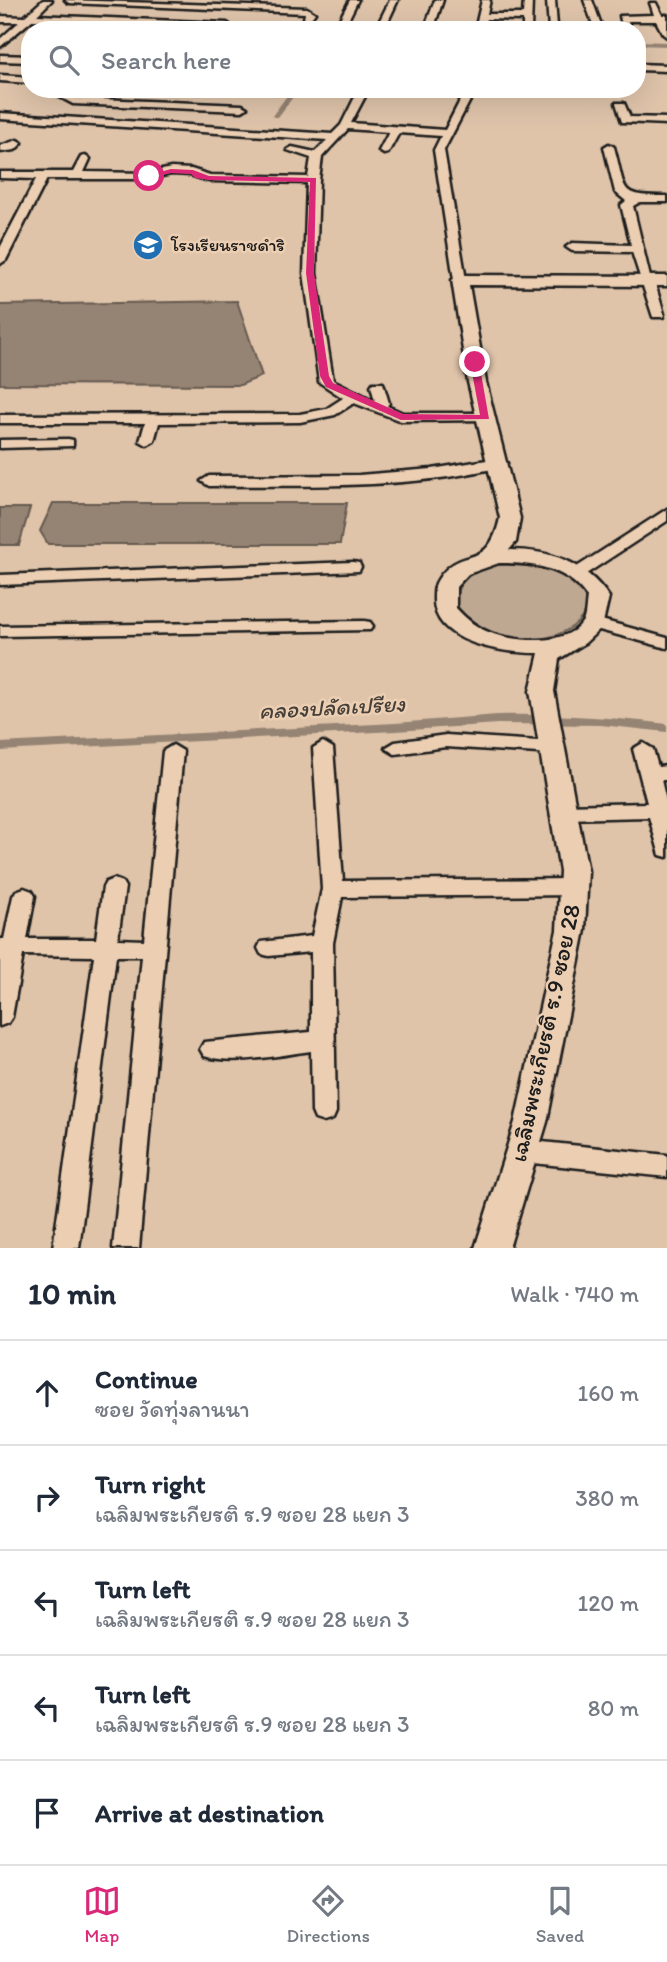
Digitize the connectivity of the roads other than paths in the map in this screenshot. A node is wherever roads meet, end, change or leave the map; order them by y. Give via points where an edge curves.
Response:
1 (48, 0) edge
2 (69, 0) edge
3 (354, 0) edge
4 (394, 0) edge
5 (439, 0) edge
6 (486, 0) edge
7 (528, 0) edge
8 (551, 0) edge
9 (588, 0) edge
10 (653, 5) dead end
11 (616, 7) dead end
12 (482, 16) junction
13 (527, 17) junction
14 (27, 18) junction
15 (623, 18) junction
16 (663, 18) edge
17 (0, 19) edge
18 (308, 19) dead end
19 (23, 21) edge
20 (102, 21) edge
21 (343, 21) edge
22 (384, 21) edge
23 (431, 21) edge
24 (481, 21) edge
25 (527, 21) edge
26 (552, 21) edge
27 (596, 21) edge
28 (624, 21) edge
29 (21, 22) edge
30 (4, 34) edge
31 (666, 40) edge
32 (0, 44) edge
33 (0, 58) edge
34 (21, 59) edge
35 (646, 68) edge
36 (667, 68) edge
37 (0, 78) edge
38 (21, 79) edge
39 (67, 98) edge
40 (360, 98) edge
41 (466, 98) edge
42 (620, 105) dead end
43 (206, 108) dead end
44 (0, 116) edge
45 (667, 121) edge
46 (345, 126) junction
47 (194, 128) junction
48 (396, 130) junction
49 (237, 131) junction
50 (448, 133) junction
51 (335, 137) junction
52 (17, 143) dead end
53 (609, 146) dead end
54 (0, 149) edge
55 (292, 150) dead end
56 (384, 151) dead end
57 (317, 156) junction
58 (85, 159) dead end
59 (3, 170) edge
60 (43, 175) junction
61 (78, 176) junction
62 (313, 180) junction
63 (667, 199) edge
64 (632, 200) junction
65 (5, 242) edge
66 (572, 247) dead end
67 (636, 249) junction
68 (0, 260) edge
69 (460, 279) junction
70 (646, 280) junction
71 (667, 281) edge
72 (658, 314) dead end
73 (377, 386) dead end
74 (353, 398) junction
75 (379, 408) junction
76 (485, 417) junction
77 (0, 419) edge
78 (153, 419) junction
79 (147, 441) dead end
80 (0, 443) edge
81 (68, 443) dead end
82 (499, 463) junction
83 (209, 481) dead end
84 (667, 514) edge
85 (510, 518) junction
86 (535, 558) junction
87 (488, 559) junction
88 (353, 567) dead end
89 (577, 572) junction
90 (0, 580) edge
91 (594, 623) junction
92 (365, 626) dead end
93 (0, 631) edge
94 (568, 640) junction
95 (667, 643) edge
96 (504, 645) junction
97 (542, 691) junction
98 (552, 742) junction
99 (323, 748) dead end
100 (395, 748) dead end
101 (643, 749) dead end
102 (173, 751) dead end
103 (658, 773) edge
104 (656, 806) junction
105 (564, 807) junction
106 (667, 850) edge
107 (114, 887) dead end
108 (574, 887) junction
109 (333, 889) junction
110 (24, 896) dead end
111 (322, 943) junction
112 (106, 946) junction
113 (7, 947) edge
114 (155, 948) junction
115 (269, 948) dead end
116 (0, 1017) edge
117 (323, 1040) junction
118 (212, 1049) dead end
119 (324, 1112) dead end
120 (523, 1151) junction
121 (667, 1166) edge
122 (66, 1248) edge
123 (126, 1248) edge
124 (492, 1248) edge

1 - 14 street
2 - 18 street via 303,11 311,13
3 - 21 street
4 - 22 street
5 - 23 street
6 - 12 street
7 - 13 street
8 - 26 street
9 - 27 street
10 - 16 street
11 - 15 street
12 - 13 street
12 - 24 street
13 - 25 street
14 - 17 street
14 - 19 street
14 - 20 street
15 - 16 street
15 - 28 street
16 - 31 street
29 - 30 street
30 - 32 street
33 - 34 street
35 - 36 street
37 - 38 street
39 - 49 street via 245,110
40 - 46 street
41 - 50 street
42 - 45 street via 626,120
43 - 47 street
44 - 47 street
46 - 48 street
46 - 51 street
47 - 49 street
48 - 50 street
48 - 56 street
49 - 51 street
50 - 69 street via 439,150 439,165
51 - 57 street
52 - 54 street
53 - 64 street via 621,192
55 - 57 street
57 - 62 street
58 - 61 street
59 - 60 street
60 - 61 street
60 - 65 street
61 - 62 street via 149,176 171,171 209,178
62 - 74 street via 310,273 324,376 329,385
63 - 64 street
64 - 67 street via 627,209
65 - 68 street
66 - 67 street
67 - 70 street
69 - 70 main road
69 - 76 main road
70 - 71 main road
70 - 72 street
73 - 75 street
74 - 75 street
74 - 78 street via 330,412 300,418
75 - 76 street via 409,418
76 - 82 main road
77 - 78 street
78 - 79 street
80 - 81 street
82 - 83 street via 359,480
82 - 85 main road
84 - 89 street
85 - 86 main road
85 - 87 main road via 505,542
86 - 87 main road, เฉลิมพระเกียรติ ร.9 ซอย 28
86 - 89 main road, เฉลิมพระเกียรติ ร.9 ซอย 28
87 - 96 main road, เฉลิมพระเกียรติ ร.9 ซอย 28 via 454,574 442,599 458,625
88 - 90 street
89 - 91 main road via 598,597 599,614
91 - 94 main road, เฉลิมพระเกียรติ ร.9 ซอย 28
91 - 95 street
92 - 93 street
94 - 96 main road, เฉลิมพระเกียรติ ร.9 ซอย 28 via 541,646
94 - 97 main road, เฉลิมพระเกียรติ ร.9 ซอย 28 via 547,658
96 - 97 main road, เฉลิมพระเกียรติ ร.9 ซอย 28 via 528,666
97 - 98 main road, เฉลิมพระเกียรติ ร.9 ซอย 28
98 - 100 street via 446,741
98 - 105 main road, เฉลิมพระเกียรติ ร.9 ซอย 28
99 - 109 street
101 - 103 street
102 - 114 street
103 - 104 street
104 - 105 street
104 - 106 street
105 - 108 main road, เฉลิมพระเกียรติ ร.9 ซอย 28
107 - 112 street
108 - 109 street
108 - 120 main road, เฉลิมพระเกียรติ ร.9 ซอย 28 via 571,930
109 - 111 street
110 - 113 street
111 - 115 street
111 - 117 street
112 - 113 street
112 - 114 street
112 - 122 street
113 - 116 street
114 - 123 street
117 - 118 street
117 - 119 street
120 - 121 street
120 - 124 main road, เฉลิมพระเกียรติ ร.9 ซอย 28

